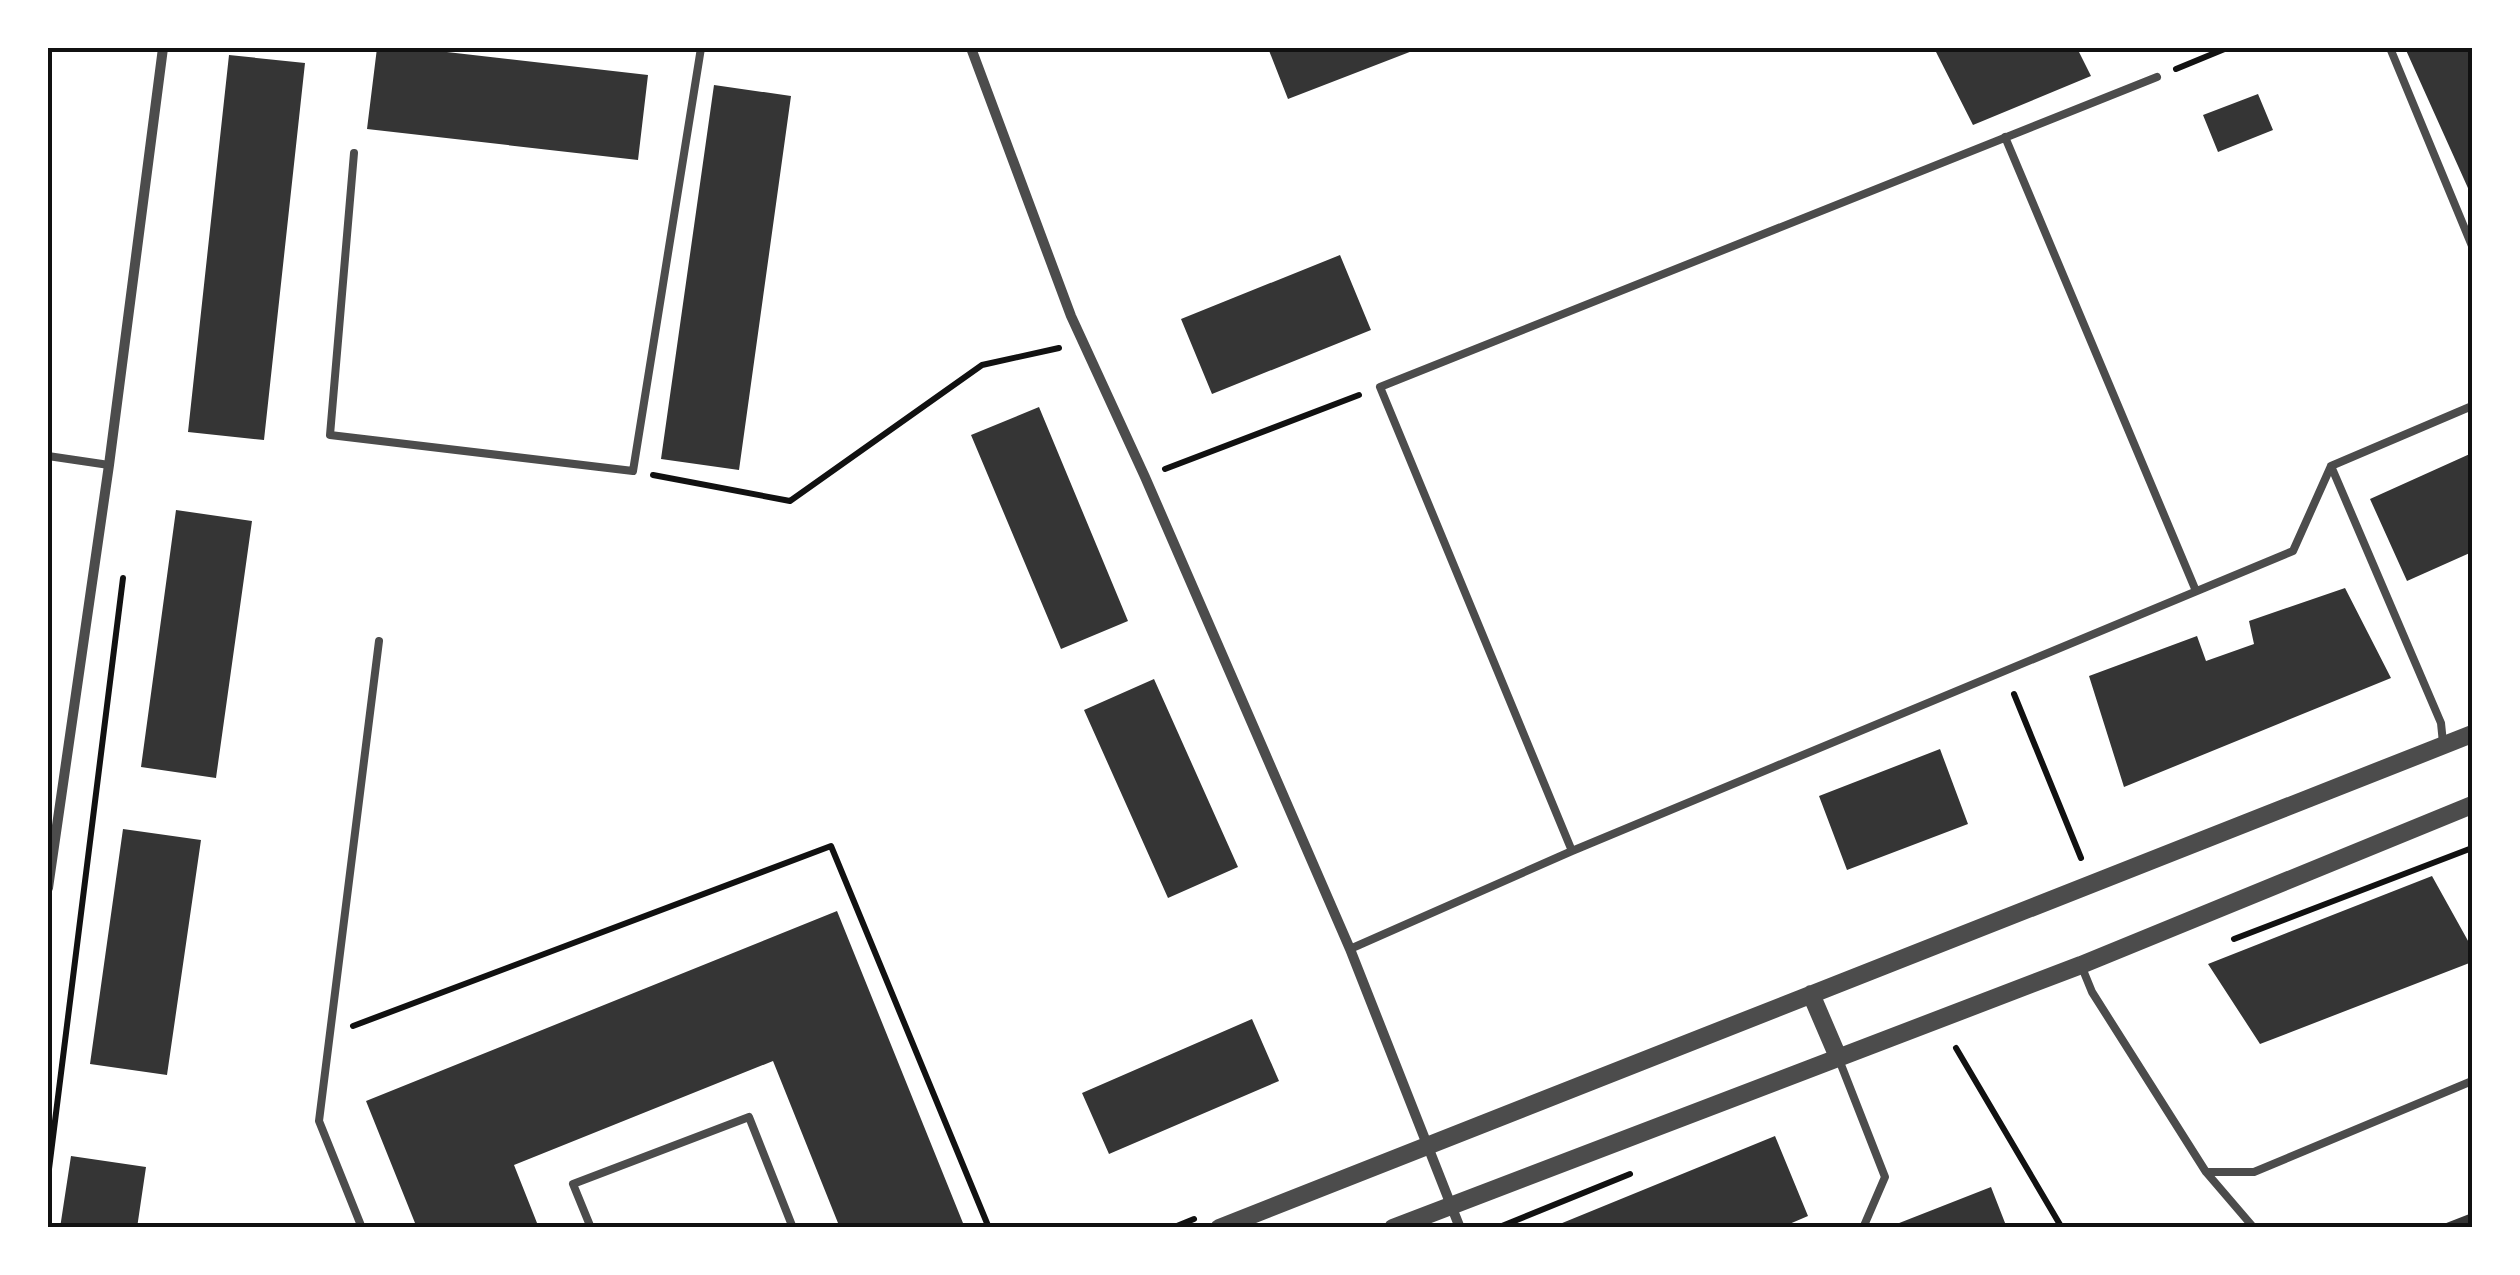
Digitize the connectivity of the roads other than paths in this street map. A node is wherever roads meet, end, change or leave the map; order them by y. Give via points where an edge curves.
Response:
1 (163, 48) edge
2 (701, 48) edge
3 (970, 48) edge
4 (2390, 48) edge
5 (2156, 77) road end
6 (2006, 137) junction
7 (354, 153) dead end
8 (2472, 246) edge
9 (2472, 406) edge
10 (48, 456) edge
11 (109, 465) junction
12 (2331, 466) junction
13 (2196, 590) junction
14 (380, 642) dead end
15 (2472, 734) edge
16 (2443, 747) junction
17 (2472, 806) edge
18 (1572, 851) junction
19 (48, 888) edge
20 (1350, 949) junction
21 (2081, 965) junction
22 (1810, 994) junction
23 (1838, 1057) junction
24 (2472, 1081) edge
25 (1426, 1146) junction
26 (2206, 1172) junction
27 (1450, 1204) junction
28 (362, 1228) edge
29 (591, 1228) edge
30 (793, 1228) edge
31 (1218, 1228) edge
32 (1392, 1228) edge
33 (1460, 1228) edge
34 (1863, 1228) edge
35 (2254, 1228) edge

1 - 11 street
2 - 7 lane via 633,470 330,435
3 - 20 street via 1082,343
4 - 8 lane
5 - 6 lane
6 - 13 lane
6 - 18 lane via 1380,386
9 - 12 lane
10 - 11 lane
11 - 19 street
12 - 13 lane via 2293,551
12 - 16 lane via 2441,723
13 - 18 lane
14 - 28 lane via 319,1121
15 - 16 street
16 - 22 street
17 - 21 street
18 - 20 lane
20 - 25 street
21 - 23 street
21 - 26 lane
22 - 23 street
22 - 25 street
23 - 27 street
23 - 34 lane via 1885,1177
24 - 26 lane via 2254,1172
25 - 27 street
25 - 31 street
26 - 35 lane
27 - 32 street
27 - 33 street
29 - 30 lane via 574,1184 748,1116

